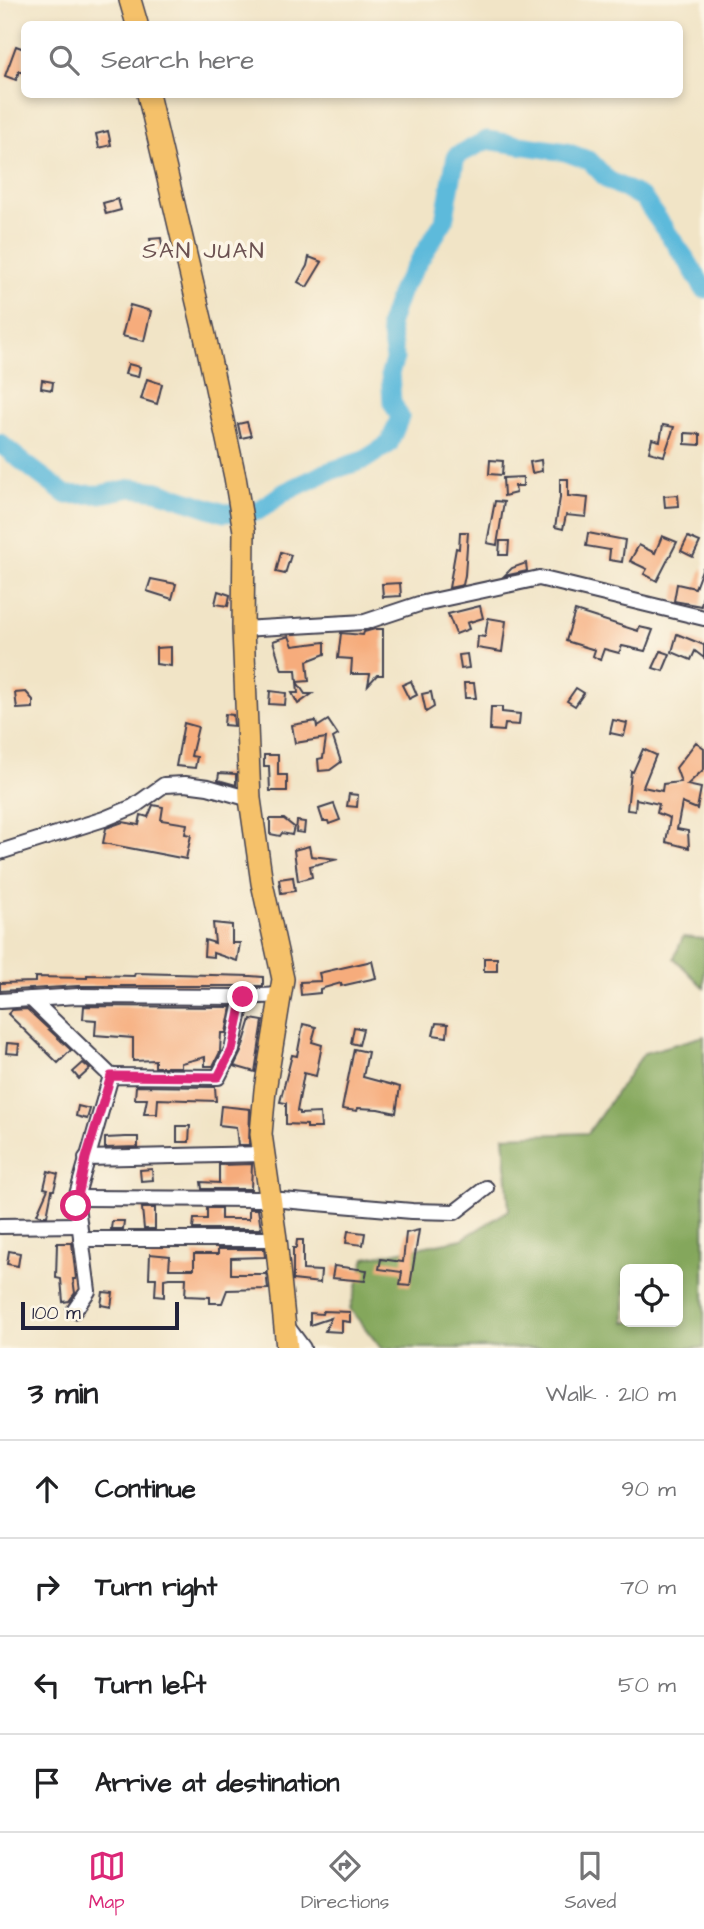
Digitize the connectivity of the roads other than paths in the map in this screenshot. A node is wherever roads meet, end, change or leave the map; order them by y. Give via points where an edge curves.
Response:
1 (130, 0) edge
2 (136, 21) edge
3 (149, 98) edge
4 (704, 618) edge
5 (243, 629) junction
6 (250, 799) junction
7 (0, 852) edge
8 (282, 995) junction
9 (243, 997) junction
10 (31, 999) junction
11 (0, 1002) edge
12 (111, 1076) junction
13 (264, 1154) junction
14 (86, 1158) junction
15 (486, 1188) dead end
16 (76, 1198) junction
17 (270, 1199) junction
18 (0, 1226) edge
19 (80, 1232) junction
20 (276, 1240) junction
21 (74, 1311) dead end
22 (286, 1325) junction
23 (287, 1348) edge
24 (303, 1348) edge

1 - 2 highway
3 - 5 highway via 235,477 244,531
4 - 5 street via 539,578 419,604 365,622
5 - 6 highway
6 - 7 street via 208,787 164,785 133,807 104,819
6 - 8 highway via 262,883 284,979
8 - 9 street
8 - 13 highway via 265,1090
9 - 10 street
9 - 12 street via 232,1050 218,1077
10 - 11 street
10 - 12 street
12 - 14 street
13 - 14 street
13 - 17 highway
14 - 16 street
15 - 17 street via 455,1212
16 - 17 street
16 - 19 street
17 - 20 highway
18 - 19 street
19 - 20 street
19 - 21 street via 88,1291
20 - 22 highway
22 - 23 highway
22 - 24 street

